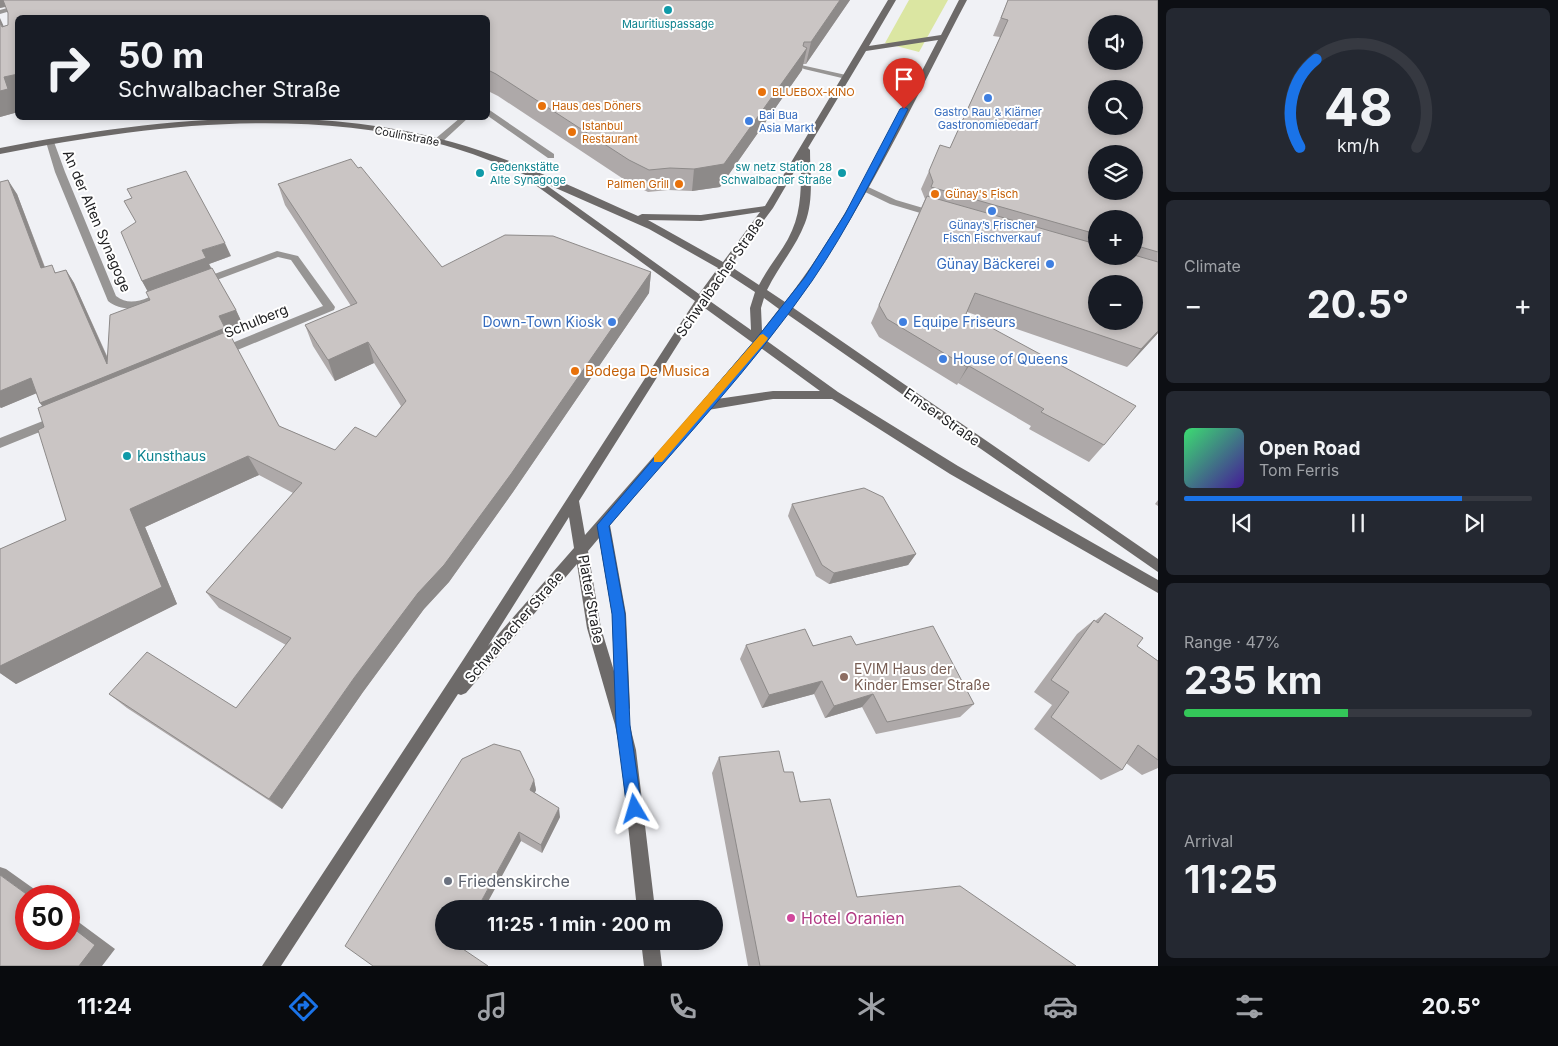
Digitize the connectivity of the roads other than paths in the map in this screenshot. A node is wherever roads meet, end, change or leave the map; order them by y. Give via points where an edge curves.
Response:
1 (44, 0) edge
2 (892, 0) edge
3 (963, 0) edge
4 (2, 11) edge
5 (8, 19) edge
6 (943, 37) junction
7 (862, 49) junction
8 (804, 67) edge
9 (846, 77) junction
10 (490, 113) edge
11 (462, 120) edge
12 (438, 141) junction
13 (50, 142) junction
14 (806, 147) junction
15 (0, 151) edge
16 (551, 156) dead end
17 (512, 166) junction
18 (864, 188) junction
19 (768, 208) junction
20 (632, 216) junction
21 (943, 217) edge
22 (725, 268) junction
23 (759, 291) junction
24 (701, 299) junction
25 (330, 307) joint
26 (785, 309) junction
27 (760, 342) junction
28 (210, 356) edge
29 (834, 395) junction
30 (703, 406) junction
31 (73, 413) edge
32 (0, 444) edge
33 (573, 501) junction
34 (603, 525) junction
35 (582, 549) junction
36 (1158, 566) edge
37 (1158, 587) edge
38 (623, 725) junction
39 (426, 728) junction
40 (645, 900) edge
41 (651, 950) edge
42 (271, 966) edge
43 (653, 966) edge

1 - 4 street
2 - 7 street, Schwalbacher Straße
3 - 6 street, Schwalbacher Straße
4 - 5 street
6 - 7 street
6 - 18 street, Schwalbacher Straße
7 - 9 street, Schwalbacher Straße
8 - 9 street
9 - 14 street, Schwalbacher Straße
10 - 16 street
11 - 12 street
12 - 13 street, Coulinstraße via 356,126 252,120 164,124
12 - 17 street, Coulinstraße
13 - 15 street, Coulinstraße
13 - 25 street, An der Alten Synagoge via 117,304 136,305 277,254 287,254 294,258
14 - 19 street, Schwalbacher Straße
14 - 23 street via 806,203 802,220 784,255
17 - 20 street, Coulinstraße
17 - 24 street, Coulinstraße
18 - 21 street via 893,202
18 - 26 street, Schwalbacher Straße via 837,236
19 - 20 street via 684,219
19 - 22 street, Schwalbacher Straße
20 - 22 street, Coulinstraße
22 - 23 street, Emser Straße
22 - 24 street, Schwalbacher Straße
23 - 26 street, Emser Straße
23 - 27 street via 754,314
24 - 27 street, Coulinstraße
24 - 33 street, Schwalbacher Straße
25 - 28 street, Schulberg
26 - 27 street, Schwalbacher Straße
26 - 36 street, Emser Straße
27 - 29 street
27 - 30 street, Schwalbacher Straße
29 - 30 street via 773,395
29 - 37 street via 954,470
30 - 34 street, Schwalbacher Straße
31 - 32 street
33 - 35 street, Platter Straße
33 - 39 street, Schwalbacher Straße
34 - 35 street, Schwalbacher Straße
34 - 38 street, Platter Straße via 619,614
35 - 38 street, Platter Straße via 594,628
35 - 39 street, Schwalbacher Straße
38 - 40 street, Platter Straße
39 - 42 street, Schwalbacher Straße
41 - 43 street

